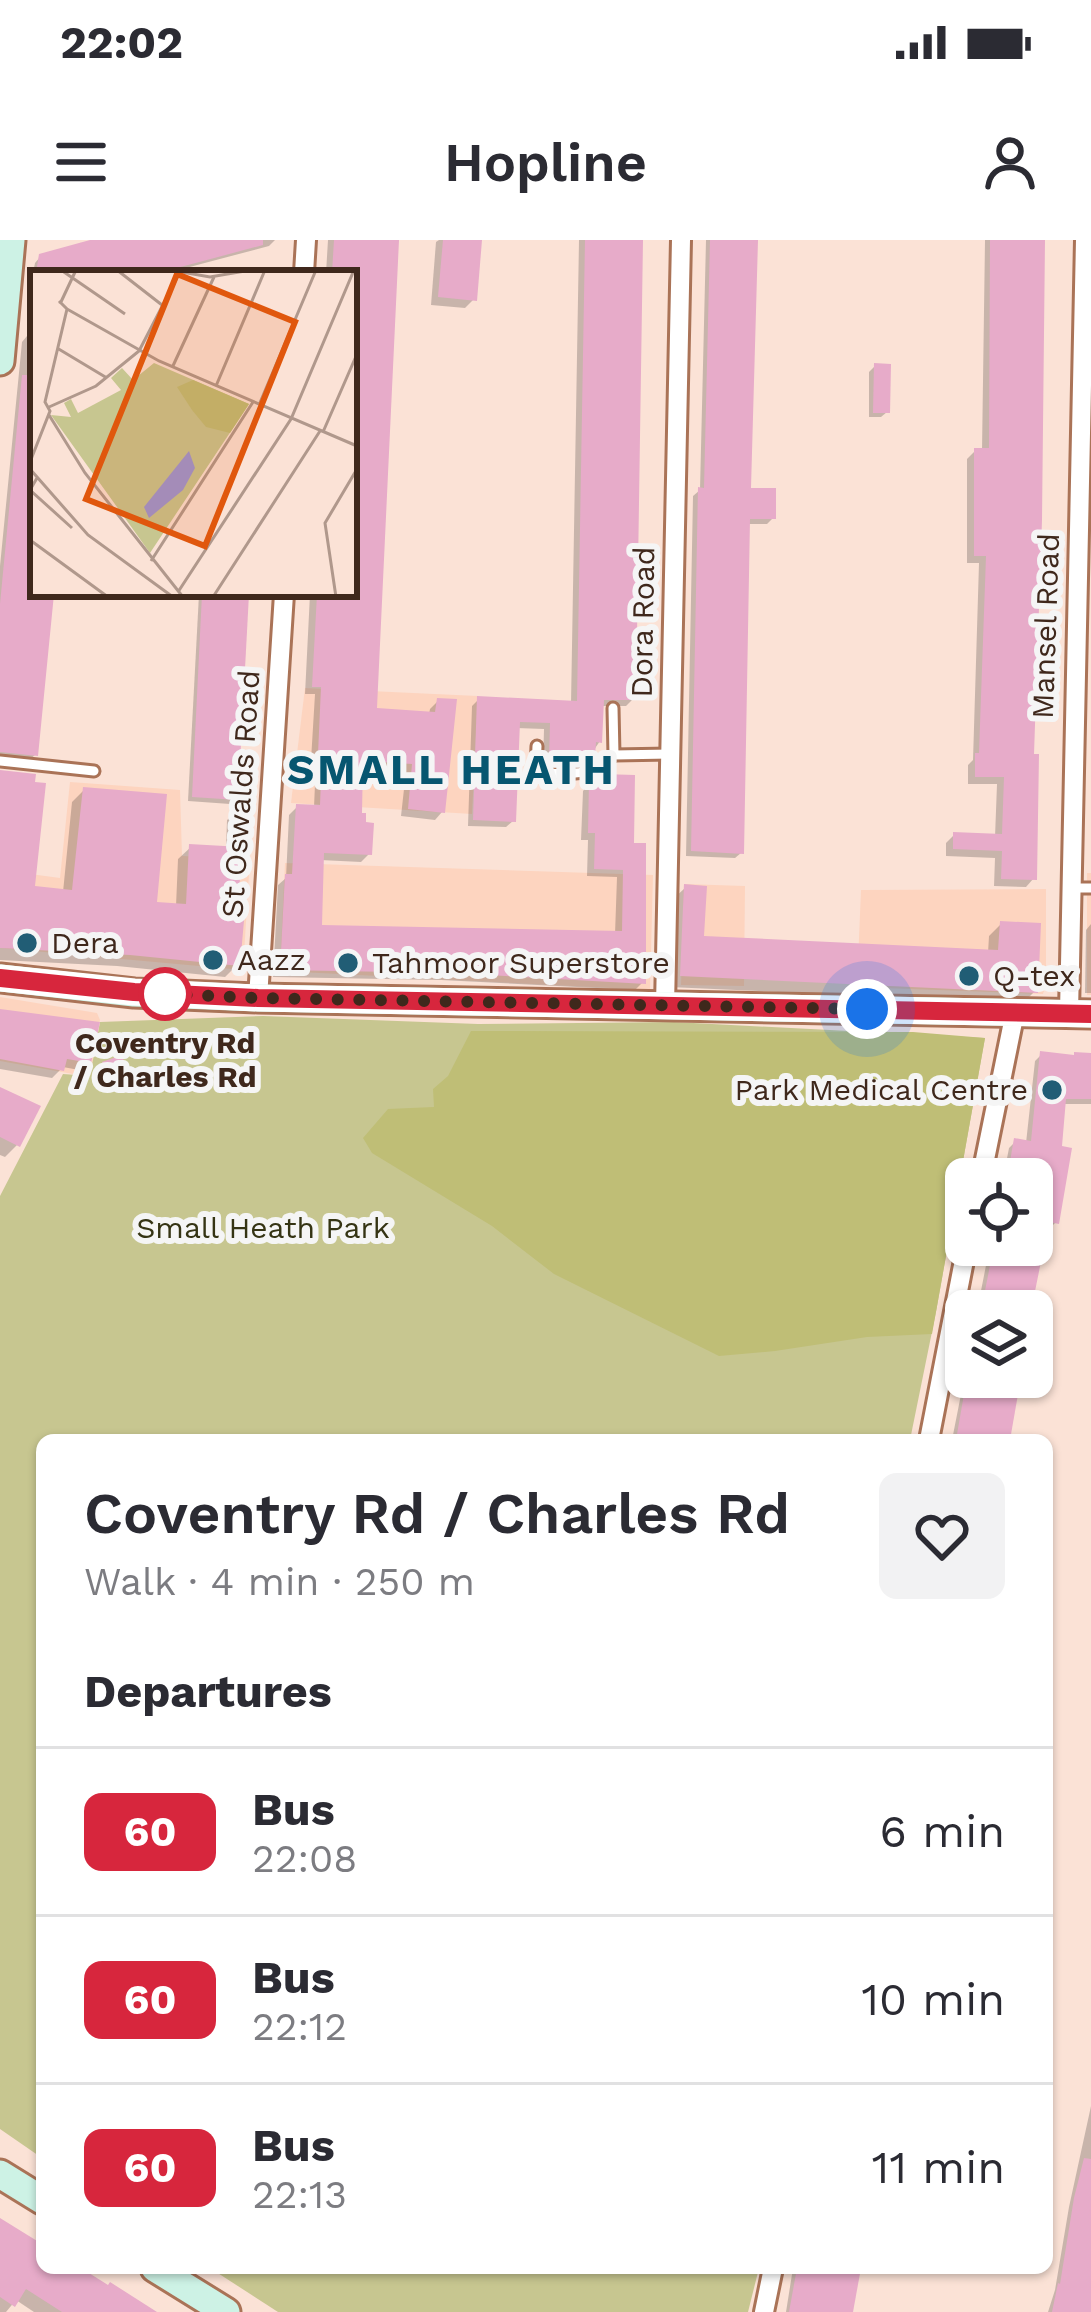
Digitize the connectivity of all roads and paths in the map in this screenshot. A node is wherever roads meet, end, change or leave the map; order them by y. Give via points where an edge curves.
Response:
1 (11, 240) edge
2 (306, 240) edge
3 (681, 240) edge
4 (1085, 240) edge
5 (304, 270) edge
6 (0, 361) edge
7 (284, 597) edge
8 (613, 708) dead end
9 (537, 746) dead end
10 (670, 754) junction
11 (614, 755) junction
12 (0, 761) edge
13 (94, 771) dead end
14 (1070, 887) junction
15 (1091, 888) edge
16 (0, 978) edge
17 (258, 998) junction
18 (665, 1006) junction
19 (1015, 1012) junction
20 (1080, 1013) edge
21 (984, 1158) edge
22 (963, 1266) edge
23 (930, 1434) edge
24 (0, 2174) edge
25 (36, 2196) edge
26 (164, 2274) edge
27 (772, 2274) edge
28 (226, 2312) edge
29 (764, 2312) edge

1 - 6 street
2 - 5 street
3 - 10 street, Dora Road
4 - 14 street, Mansel Road
7 - 17 street, St Oswalds Road
8 - 11 lane
9 - 11 lane via 542,773 582,774
10 - 11 lane
10 - 18 street, Dora Road
12 - 13 lane
14 - 15 lane
14 - 20 street, Mansel Road
16 - 17 street
17 - 18 street
18 - 19 street
19 - 20 street
19 - 21 street
22 - 23 street
24 - 25 street
26 - 28 street
27 - 29 street

